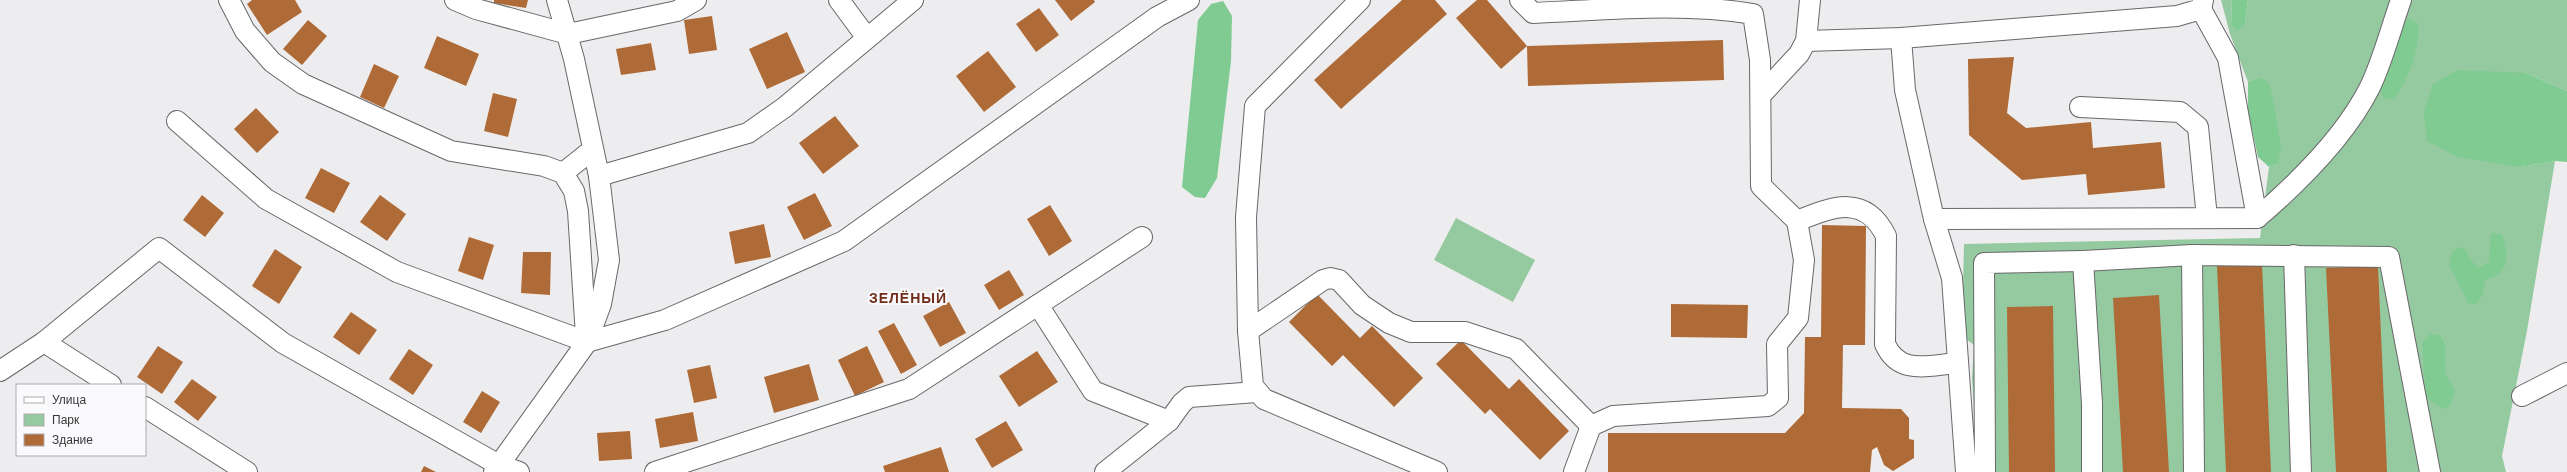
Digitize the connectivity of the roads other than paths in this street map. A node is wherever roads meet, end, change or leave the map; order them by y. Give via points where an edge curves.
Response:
1 (229, 0) edge
2 (455, 0) edge
3 (557, 0) edge
4 (696, 0) edge
5 (838, 0) edge
6 (913, 0) edge
7 (1189, 0) edge
8 (1360, 0) edge
9 (1520, 0) edge
10 (1810, 0) edge
11 (2401, 0) edge
12 (2202, 5) edge
13 (568, 34) junction
14 (867, 38) junction
15 (1901, 38) junction
16 (1806, 41) junction
17 (1760, 95) junction
18 (2080, 107) dead end
19 (177, 121) dead end
20 (592, 150) junction
21 (563, 173) junction
22 (599, 176) junction
23 (1934, 218) junction
24 (2207, 218) junction
25 (2257, 218) junction
26 (1797, 221) junction
27 (1142, 237) dead end
28 (2192, 255) junction
29 (2294, 255) junction
30 (2083, 261) junction
31 (1038, 305) junction
32 (1248, 331) junction
33 (44, 342) junction
34 (586, 342) junction
35 (1958, 363) junction
36 (0, 371) edge
37 (2567, 373) edge
38 (109, 384) edge
39 (1257, 392) junction
40 (2522, 396) dead end
41 (146, 407) edge
42 (1169, 421) junction
43 (1591, 426) junction
44 (1408, 466) edge
45 (496, 468) edge
46 (247, 472) edge
47 (519, 472) edge
48 (655, 472) edge
49 (1106, 472) edge
50 (1437, 472) edge
51 (1574, 472) edge
52 (1966, 472) edge
53 (1985, 472) edge
54 (2092, 472) edge
55 (2194, 472) edge
56 (2301, 472) edge
57 (2430, 472) edge

1 - 21 street via 245,32 272,62 303,84 451,151 544,166
2 - 13 street via 476,9
3 - 13 street
4 - 13 street via 677,11
5 - 14 street
6 - 14 street
7 - 34 street via 1157,17 844,242 665,320
8 - 32 street via 1255,106 1246,217
9 - 17 street via 1533,13 1684,7 1719,8 1753,14 1760,60
10 - 16 street
11 - 25 street via 2371,85 2356,110 2296,185
12 - 15 street via 2177,16
12 - 25 street via 2228,58
13 - 20 street
14 - 22 street via 785,107 748,133
15 - 16 street
15 - 23 street via 1905,90
16 - 17 street via 1799,54
17 - 26 street via 1761,186
18 - 24 street via 2180,112 2198,127
19 - 34 street via 266,199 397,272
20 - 21 street
20 - 22 street
21 - 34 street via 574,191 578,211
22 - 34 street via 609,260 601,304
23 - 24 street
23 - 35 street via 1952,278
24 - 25 street
26 - 35 street via 1830,208 1848,206 1868,212 1879,221 1886,236 1885,344 1891,357 1906,367
26 - 43 street via 1804,260 1798,318 1777,344 1778,398 1774,402 1768,406 1613,416
27 - 31 street
28 - 29 street
28 - 30 street
28 - 55 street
29 - 56 street
29 - 57 street via 2389,257
30 - 53 street via 1984,263
30 - 54 street via 2092,404
31 - 42 street via 1093,391
31 - 48 street via 909,389
32 - 39 street via 1253,386
32 - 43 street via 1323,280 1339,280 1362,305 1389,323 1411,332 1465,332 1516,349
33 - 36 street
33 - 38 street
33 - 45 street via 160,248 283,343
34 - 45 street
35 - 52 street
37 - 40 street
39 - 42 street via 1190,397 1182,403
39 - 44 street via 1264,399
41 - 46 street
42 - 49 street
43 - 51 street
44 - 50 street
45 - 47 street

